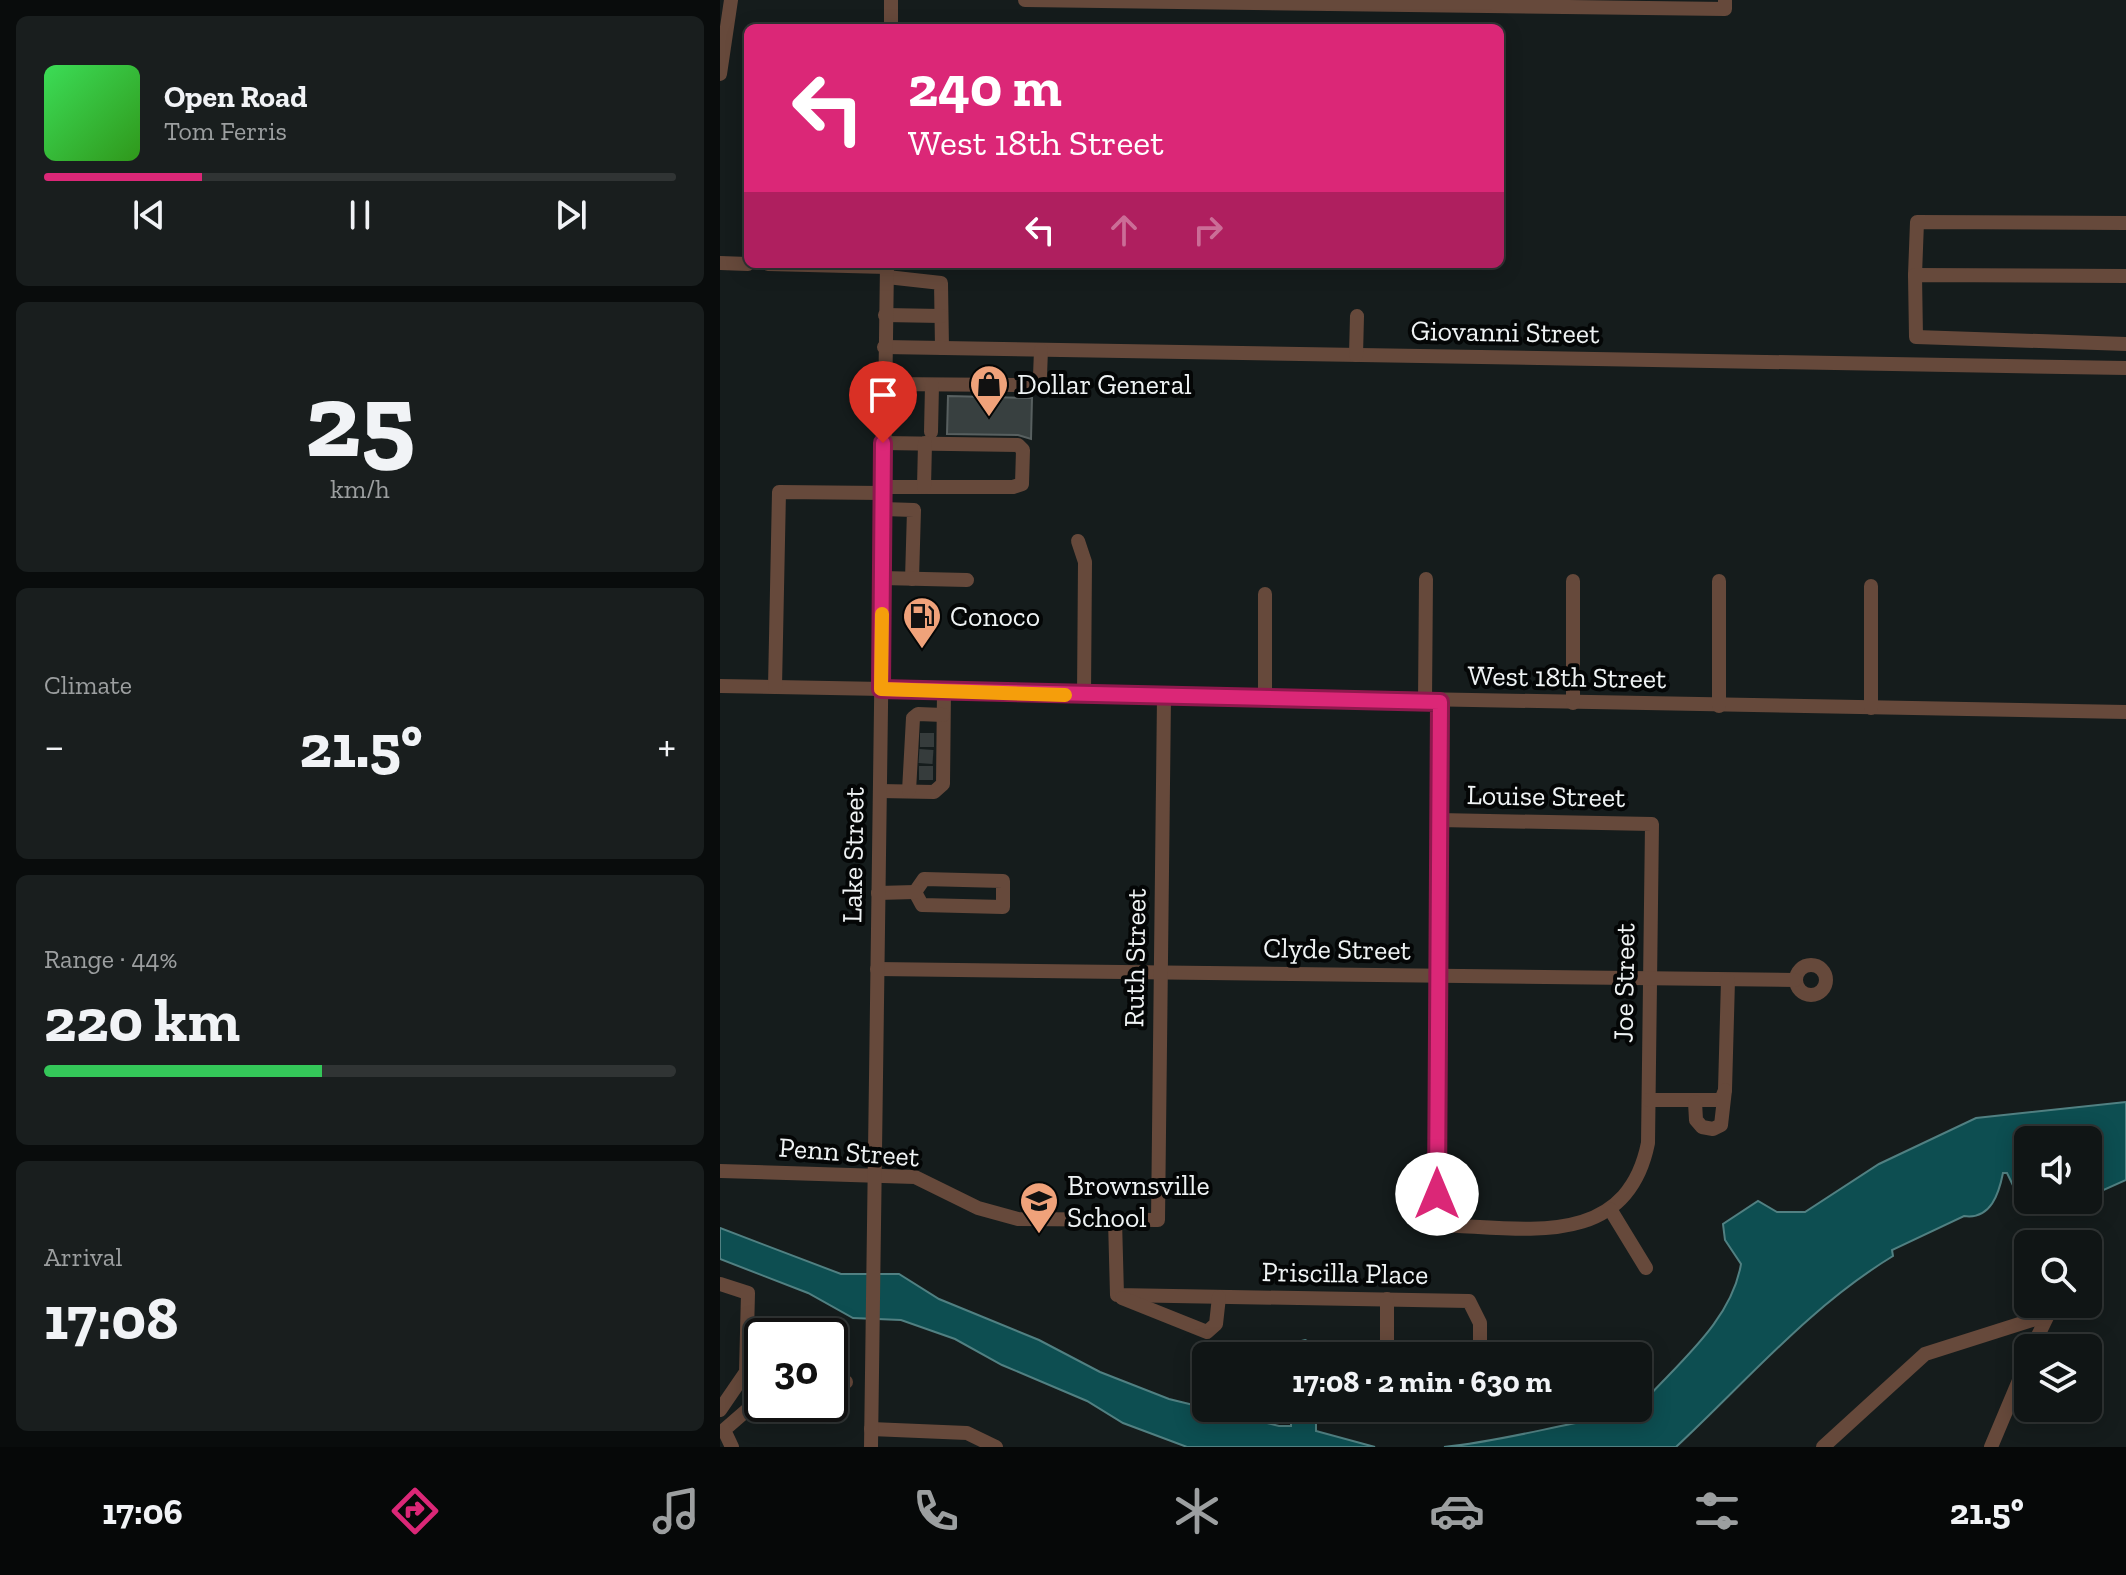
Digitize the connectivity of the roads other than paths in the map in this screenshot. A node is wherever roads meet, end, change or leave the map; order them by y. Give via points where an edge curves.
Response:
1 (731, 0) edge
2 (891, 0) edge
3 (1025, 0) edge
4 (1725, 0) edge
5 (1134, 1) edge
6 (1330, 2) edge
7 (1517, 3) edge
8 (891, 24) edge
9 (720, 74) edge
10 (2126, 223) edge
11 (720, 263) edge
12 (744, 264) edge
13 (863, 268) edge
14 (887, 269) edge
15 (1915, 275) junction
16 (2126, 276) edge
17 (885, 315) junction
18 (941, 316) junction
19 (1357, 316) dead end
20 (2126, 344) edge
21 (884, 347) junction
22 (942, 348) junction
23 (1041, 350) junction
24 (1356, 355) junction
25 (2126, 368) edge
26 (884, 384) junction
27 (932, 385) junction
28 (928, 438) junction
29 (883, 443) junction
30 (924, 487) junction
31 (883, 490) junction
32 (883, 509) junction
33 (1078, 541) dead end
34 (882, 578) junction
35 (912, 579) junction
36 (1426, 579) dead end
37 (967, 580) dead end
38 (1573, 581) dead end
39 (1719, 581) dead end
40 (1871, 586) dead end
41 (1265, 594) dead end
42 (720, 686) edge
43 (775, 687) junction
44 (881, 689) junction
45 (944, 691) junction
46 (1084, 695) junction
47 (1164, 697) junction
48 (1265, 698) junction
49 (1433, 702) junction
50 (1573, 703) junction
51 (1719, 706) junction
52 (1871, 708) junction
53 (2126, 712) edge
54 (943, 715) junction
55 (927, 740) junction
56 (926, 756) junction
57 (926, 773) junction
58 (880, 791) junction
59 (909, 791) junction
60 (1439, 820) junction
61 (1652, 824) joint
62 (966, 880) junction
63 (915, 892) junction
64 (878, 893) junction
65 (965, 906) junction
66 (877, 969) junction
67 (1161, 972) junction
68 (1438, 977) junction
69 (1728, 980) junction
70 (1795, 980) dead end
71 (1651, 981) junction
72 (1725, 1090) junction
73 (1649, 1100) junction
74 (1695, 1102) junction
75 (720, 1171) edge
76 (877, 1175) junction
77 (1610, 1209) junction
78 (1115, 1220) junction
79 (1158, 1220) joint
80 (1646, 1268) dead end
81 (720, 1284) edge
82 (1117, 1295) junction
83 (1219, 1297) junction
84 (1387, 1299) junction
85 (2039, 1334) edge
86 (1387, 1342) edge
87 (1480, 1342) edge
88 (2014, 1392) edge
89 (720, 1410) edge
90 (744, 1412) edge
91 (871, 1429) junction
92 (722, 1430) edge
93 (732, 1447) edge
94 (871, 1447) edge
95 (996, 1447) edge
96 (1823, 1447) edge
97 (1991, 1447) edge

1 - 9 street
2 - 8 street
3 - 5 street
4 - 7 street via 1725,9
5 - 6 street
6 - 7 street
10 - 15 street via 1917,222
11 - 12 street
13 - 14 street
14 - 17 street, Lake Street
14 - 18 street via 941,283
15 - 16 street
15 - 20 street via 1916,337
17 - 18 street
17 - 21 street, Lake Street
18 - 22 street
19 - 24 street
21 - 22 street, Giovanni Street
21 - 26 street, Lake Street
22 - 23 street, Giovanni Street
23 - 24 street, Giovanni Street
23 - 27 street via 1040,376 1029,385
24 - 25 street, Giovanni Street
26 - 27 street
26 - 29 street, Lake Street
27 - 28 street
28 - 29 street
28 - 30 street
28 - 30 street via 1018,445 1023,450 1022,484
29 - 31 street, Lake Street
30 - 31 street
31 - 32 street, Lake Street
31 - 43 street via 779,492
32 - 34 street, Lake Street
32 - 35 street via 914,510
33 - 46 street via 1085,562
34 - 35 street
34 - 44 street, Lake Street
35 - 37 street
36 - 49 street
38 - 50 street
39 - 51 street
40 - 52 street
41 - 48 street
42 - 43 street, West 18th Street
43 - 44 street, West 18th Street
44 - 45 street, West 18th Street
44 - 58 street, Lake Street
45 - 46 street, West 18th Street
45 - 54 street
46 - 47 street, West 18th Street
47 - 48 street, West 18th Street
47 - 67 street, Ruth Street
48 - 49 street, West 18th Street
49 - 50 street, West 18th Street
49 - 60 street
50 - 51 street, West 18th Street
51 - 52 street, West 18th Street
52 - 53 street, West 18th Street
54 - 55 street
54 - 55 street via 913,718
55 - 56 street
55 - 56 street
56 - 57 street
56 - 57 street
57 - 59 street
57 - 59 street via 943,784 934,792
58 - 59 street
58 - 64 street, Lake Street
60 - 61 street, Louise Street
60 - 68 street
61 - 71 street, Joe Street
62 - 63 street via 924,879
62 - 65 street
62 - 65 street via 1003,881 1003,907
63 - 64 street
63 - 65 street via 922,905
64 - 66 street, Lake Street
66 - 67 street, Clyde Street
66 - 76 street, Lake Street
67 - 68 street, Clyde Street
67 - 79 street, Ruth Street
68 - 71 street, Clyde Street
68 - 77 street via 1437,1225 1558,1228 1584,1223
69 - 70 street, Clyde Street
69 - 71 street, Clyde Street
69 - 72 street
71 - 73 street, Joe Street
72 - 74 street via 1721,1100
72 - 74 street via 1725,1114 1713,1129 1696,1120
73 - 74 street
73 - 77 street, Joe Street via 1648,1143 1638,1177
75 - 76 street, Penn Street
76 - 78 street, Penn Street via 915,1177 978,1208 1018,1219
76 - 91 street, Lake Street
77 - 80 street
78 - 79 street, Penn Street
78 - 82 street
81 - 89 street via 748,1293 746,1372
82 - 83 street, Priscilla Place
82 - 83 street via 1207,1332 1216,1324
83 - 84 street, Priscilla Place
84 - 86 street
84 - 87 street, Priscilla Place via 1469,1301 1480,1323
85 - 96 street via 2048,1315 1925,1354
88 - 97 street
90 - 92 street
91 - 94 street, Lake Street
91 - 95 street via 967,1433
92 - 93 street

